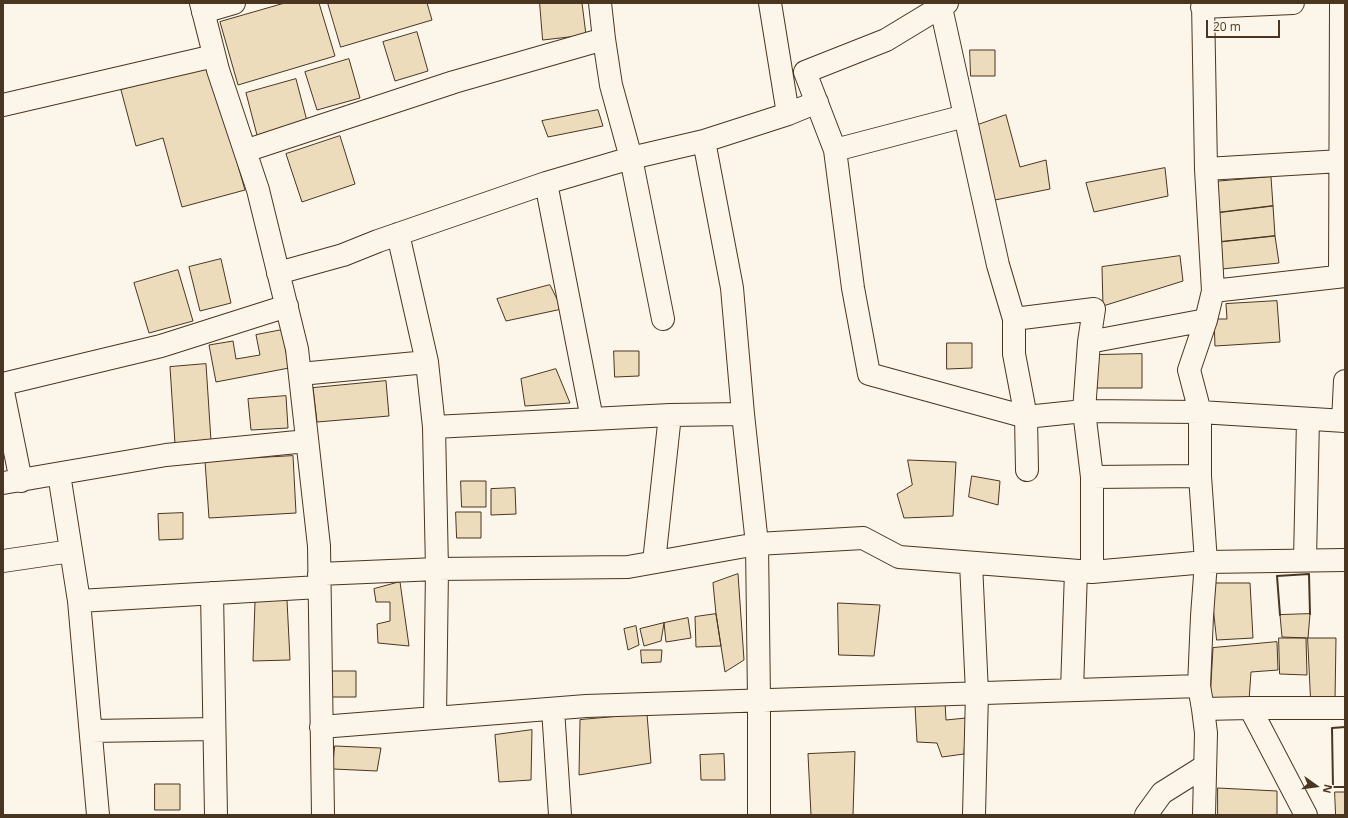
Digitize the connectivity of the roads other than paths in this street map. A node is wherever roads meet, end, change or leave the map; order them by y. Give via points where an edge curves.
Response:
1 (234, 3) edge
2 (600, 3) edge
3 (770, 3) edge
4 (1293, 3) edge
5 (1341, 3) edge
6 (943, 4) edge
7 (1203, 5) edge
8 (202, 7) edge
9 (604, 39) junction
10 (214, 56) junction
11 (1343, 96) edge
12 (817, 102) junction
13 (3, 105) edge
14 (788, 114) junction
15 (965, 116) junction
16 (704, 141) junction
17 (835, 150) junction
18 (245, 151) junction
19 (631, 158) junction
20 (1341, 161) junction
21 (1206, 169) junction
22 (546, 183) junction
23 (398, 234) junction
24 (278, 273) junction
25 (1343, 276) edge
26 (1214, 291) junction
27 (287, 306) junction
28 (663, 319) dead end
29 (1014, 319) junction
30 (1206, 320) junction
31 (1089, 342) junction
32 (427, 362) junction
33 (300, 374) junction
34 (1345, 381) edge
35 (3, 384) edge
36 (3, 392) edge
37 (1084, 411) junction
38 (1200, 412) junction
39 (743, 414) junction
40 (670, 415) junction
41 (1026, 417) junction
42 (592, 419) junction
43 (1308, 419) junction
44 (1344, 421) edge
45 (434, 427) junction
46 (307, 441) junction
47 (1027, 470) dead end
48 (59, 474) junction
49 (1200, 476) junction
50 (1092, 477) junction
51 (12, 482) edge
52 (757, 544) junction
53 (71, 551) junction
54 (1305, 560) junction
55 (1345, 560) edge
56 (3, 561) edge
57 (654, 562) junction
58 (1206, 562) junction
59 (971, 563) junction
60 (437, 569) junction
61 (1084, 571) junction
62 (319, 580) junction
63 (212, 593) junction
64 (79, 601) junction
65 (1199, 686) junction
66 (1072, 690) junction
67 (977, 693) junction
68 (759, 700) junction
69 (1250, 708) junction
70 (1345, 708) edge
71 (553, 709) junction
72 (1203, 709) junction
73 (435, 718) junction
74 (321, 727) junction
75 (214, 728) junction
76 (91, 731) junction
77 (1205, 766) junction
78 (98, 815) edge
79 (216, 815) edge
80 (323, 815) edge
81 (560, 815) edge
82 (759, 815) edge
83 (974, 815) edge
84 (1146, 815) edge
85 (1204, 815) edge
86 (1306, 815) edge

1 - 8 street
2 - 9 street
3 - 14 street
4 - 7 street
5 - 11 street
6 - 12 street via 886,40 805,72
6 - 15 street
7 - 21 street
8 - 10 street
9 - 18 street via 454,82
9 - 19 street via 611,85
10 - 13 street
10 - 18 street
11 - 20 street
12 - 14 street
12 - 17 street
14 - 16 street
15 - 17 street
15 - 29 street via 998,265
16 - 19 street
16 - 39 street via 732,288
17 - 41 street via 853,288 869,374
18 - 24 street via 258,190
19 - 22 street
19 - 28 street
20 - 21 street
20 - 25 street
21 - 26 street
22 - 23 street
22 - 42 street
23 - 24 street via 343,256
23 - 32 street
24 - 27 street
25 - 26 street
26 - 30 street
27 - 33 street
27 - 35 street via 161,346
29 - 31 street via 1094,309
29 - 41 street via 1014,354
30 - 31 street
30 - 38 street via 1189,370
31 - 37 street
32 - 33 street
32 - 45 street
33 - 46 street
34 - 44 street
36 - 51 street
37 - 38 street
37 - 41 street
37 - 50 street
38 - 43 street
38 - 49 street
39 - 40 street
39 - 52 street
40 - 42 street
40 - 57 street
41 - 47 street
42 - 45 street
43 - 44 street
43 - 54 street
45 - 60 street
46 - 48 street via 166,456
46 - 62 street via 319,546
48 - 51 street
48 - 53 street
49 - 50 street
49 - 58 street
50 - 61 street
52 - 57 street
52 - 59 street via 863,538 898,558
52 - 68 street
53 - 56 street
53 - 64 street
54 - 55 street
54 - 58 street
57 - 60 street via 628,567
58 - 61 street
58 - 65 street
59 - 61 street
59 - 67 street
60 - 62 street
60 - 73 street
61 - 66 street
62 - 63 street
62 - 74 street
63 - 64 street
63 - 75 street
64 - 76 street
65 - 66 street
65 - 72 street
66 - 67 street
67 - 68 street
67 - 83 street
68 - 71 street
68 - 82 street
69 - 70 street
69 - 72 street
69 - 86 street
71 - 73 street
71 - 81 street
72 - 77 street via 1206,733
73 - 74 street
74 - 80 street
75 - 76 street
75 - 79 street
76 - 78 street
77 - 84 street via 1162,793
77 - 85 street

